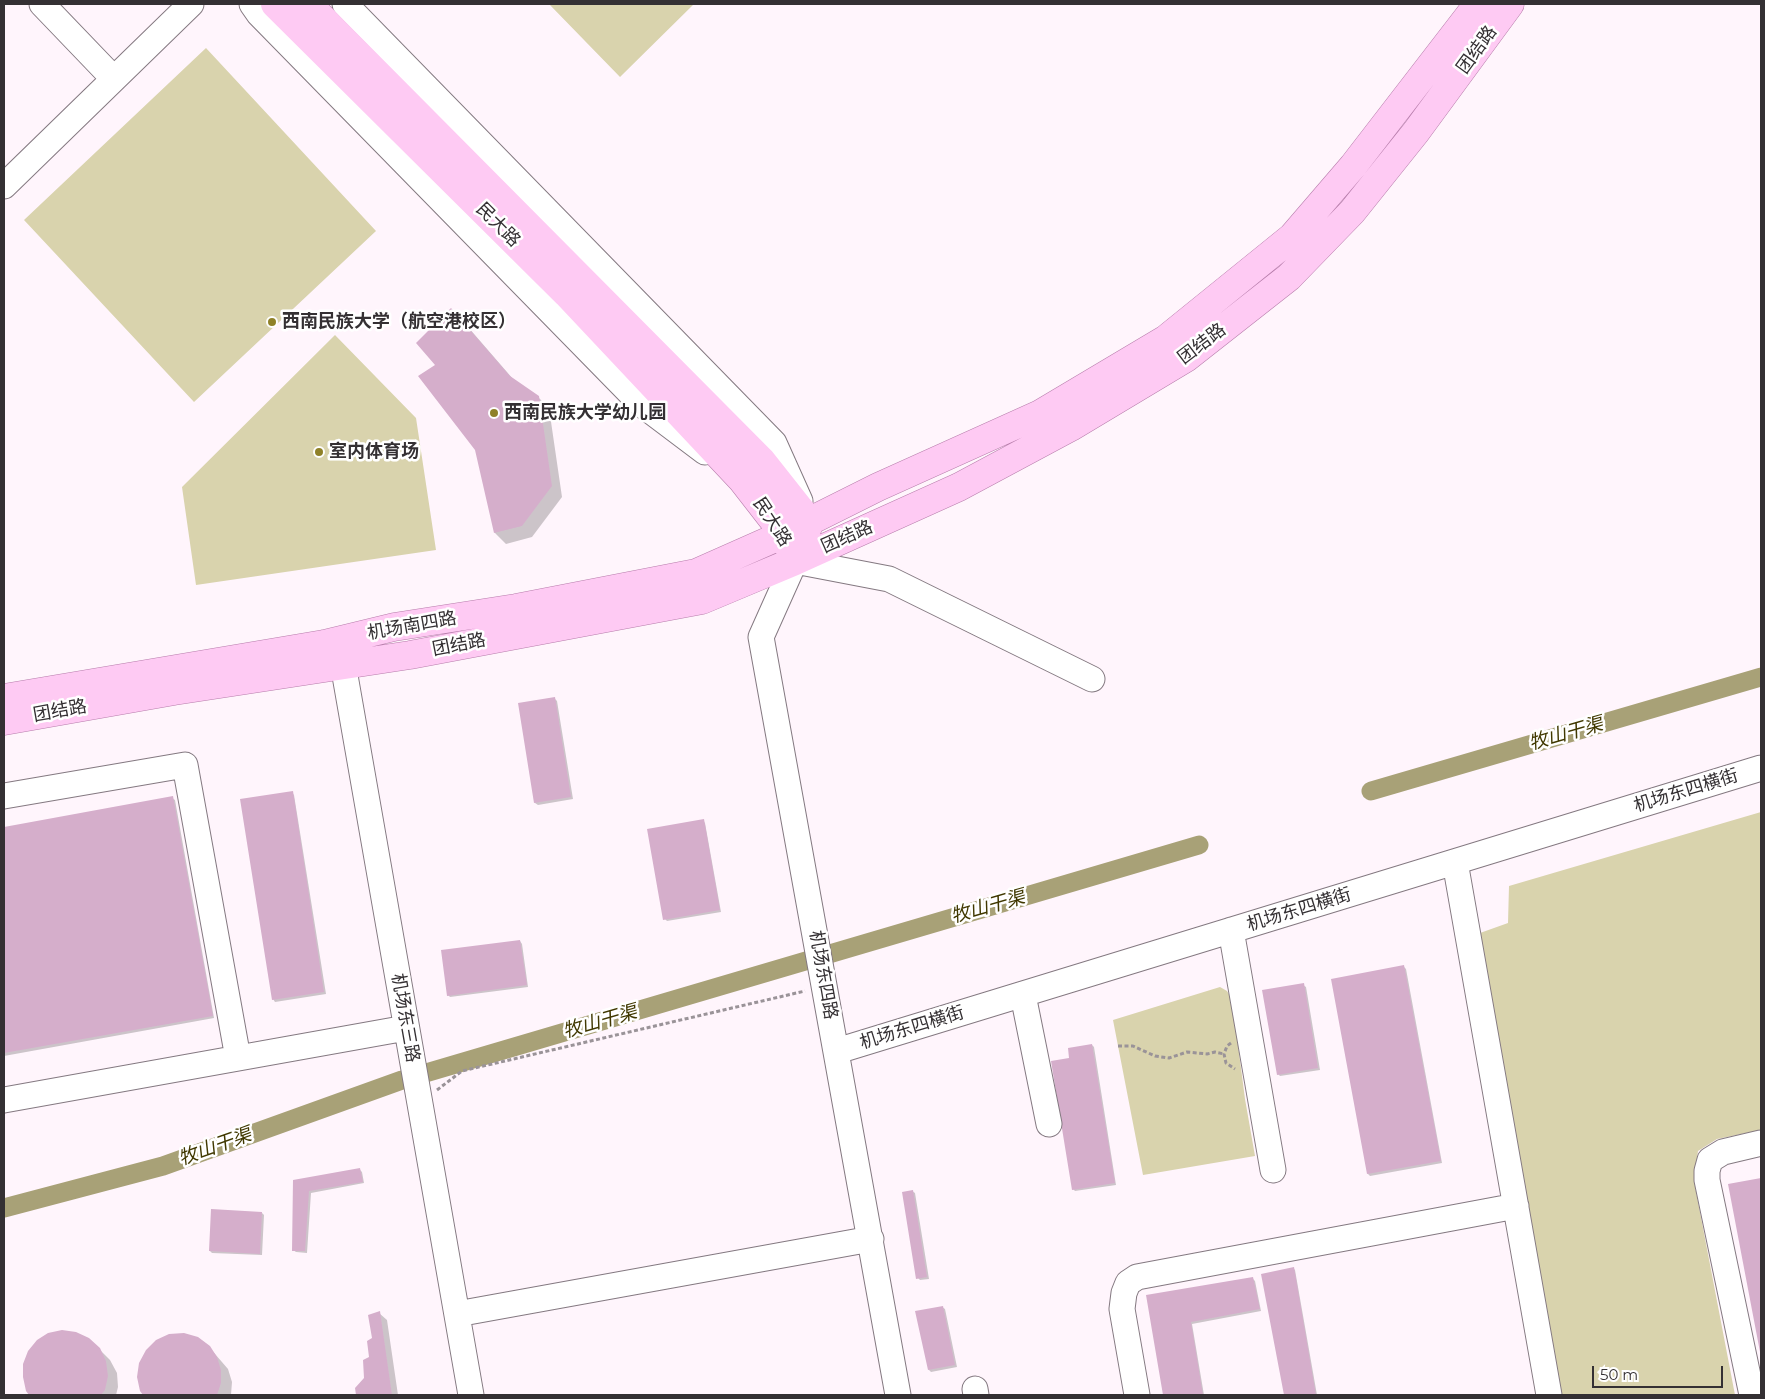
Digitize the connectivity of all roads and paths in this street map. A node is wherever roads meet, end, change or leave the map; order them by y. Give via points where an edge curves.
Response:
1 (42, 4) edge
2 (191, 4) edge
3 (308, 4) edge
4 (345, 4) edge
5 (1478, 4) edge
6 (1510, 4) edge
7 (259, 6) edge
8 (113, 78) junction
9 (4, 186) edge
10 (810, 522) junction
11 (784, 534) junction
12 (795, 561) junction
13 (341, 653) junction
14 (1092, 679) dead end
15 (4, 698) edge
16 (4, 722) edge
17 (1761, 768) edge
18 (4, 796) edge
19 (1455, 862) junction
20 (1231, 930) junction
21 (824, 985) junction
22 (1023, 995) junction
23 (406, 1028) junction
24 (1118, 1046) dead end
25 (837, 1051) junction
26 (1224, 1054) dead end
27 (238, 1058) junction
28 (4, 1100) edge
29 (421, 1102) junction
30 (1049, 1124) dead end
31 (1761, 1143) edge
32 (1273, 1170) dead end
33 (1516, 1206) junction
34 (871, 1239) junction
35 (457, 1314) junction
36 (471, 1395) edge
37 (898, 1395) edge
38 (1137, 1395) edge
39 (1549, 1395) edge
40 (1752, 1395) edge

1 - 8 street
2 - 8 street
3 - 10 main road, 民大路 via 761,460
4 - 10 street via 774,443
5 - 10 main road, 团结路 via 1353,166 1292,236 1166,339 1040,414 878,487
6 - 12 main road, 团结路 via 1416,132 1352,212 1289,276 1186,358 1071,427 959,487
7 - 11 main road, 民大路 via 567,294 742,480
8 - 9 street
10 - 11 main road, 机场南四路
10 - 12 main road, 民大路
11 - 12 main road, 民大路
11 - 13 main road, 机场南四路 via 696,573 516,608 394,627
12 - 13 main road, 团结路 via 702,600 410,655
12 - 14 street via 889,579
12 - 21 street, 机场东四路 via 761,637
13 - 15 main road, 机场南四路
13 - 16 main road, 团结路 via 174,691
13 - 23 street, 机场东三路
17 - 19 street, 机场东四横街
18 - 27 street via 185,765
19 - 20 street, 机场东四横街
19 - 33 street
20 - 22 street, 机场东四横街
20 - 32 street
21 - 25 street, 机场东四路
21 - 29 path via 462,1070
22 - 25 street, 机场东四横街
22 - 30 street
23 - 27 street
23 - 29 street, 机场东三路
24 - 26 path via 1132,1046 1169,1058 1188,1052
25 - 34 street, 机场东四路
27 - 28 street
29 - 35 street, 机场东三路
31 - 40 street via 1723,1152 1710,1160 1706,1171
33 - 38 street via 1137,1277 1128,1283 1122,1309
33 - 39 street
34 - 35 street
34 - 37 street, 机场东四路
35 - 36 street, 机场东三路

